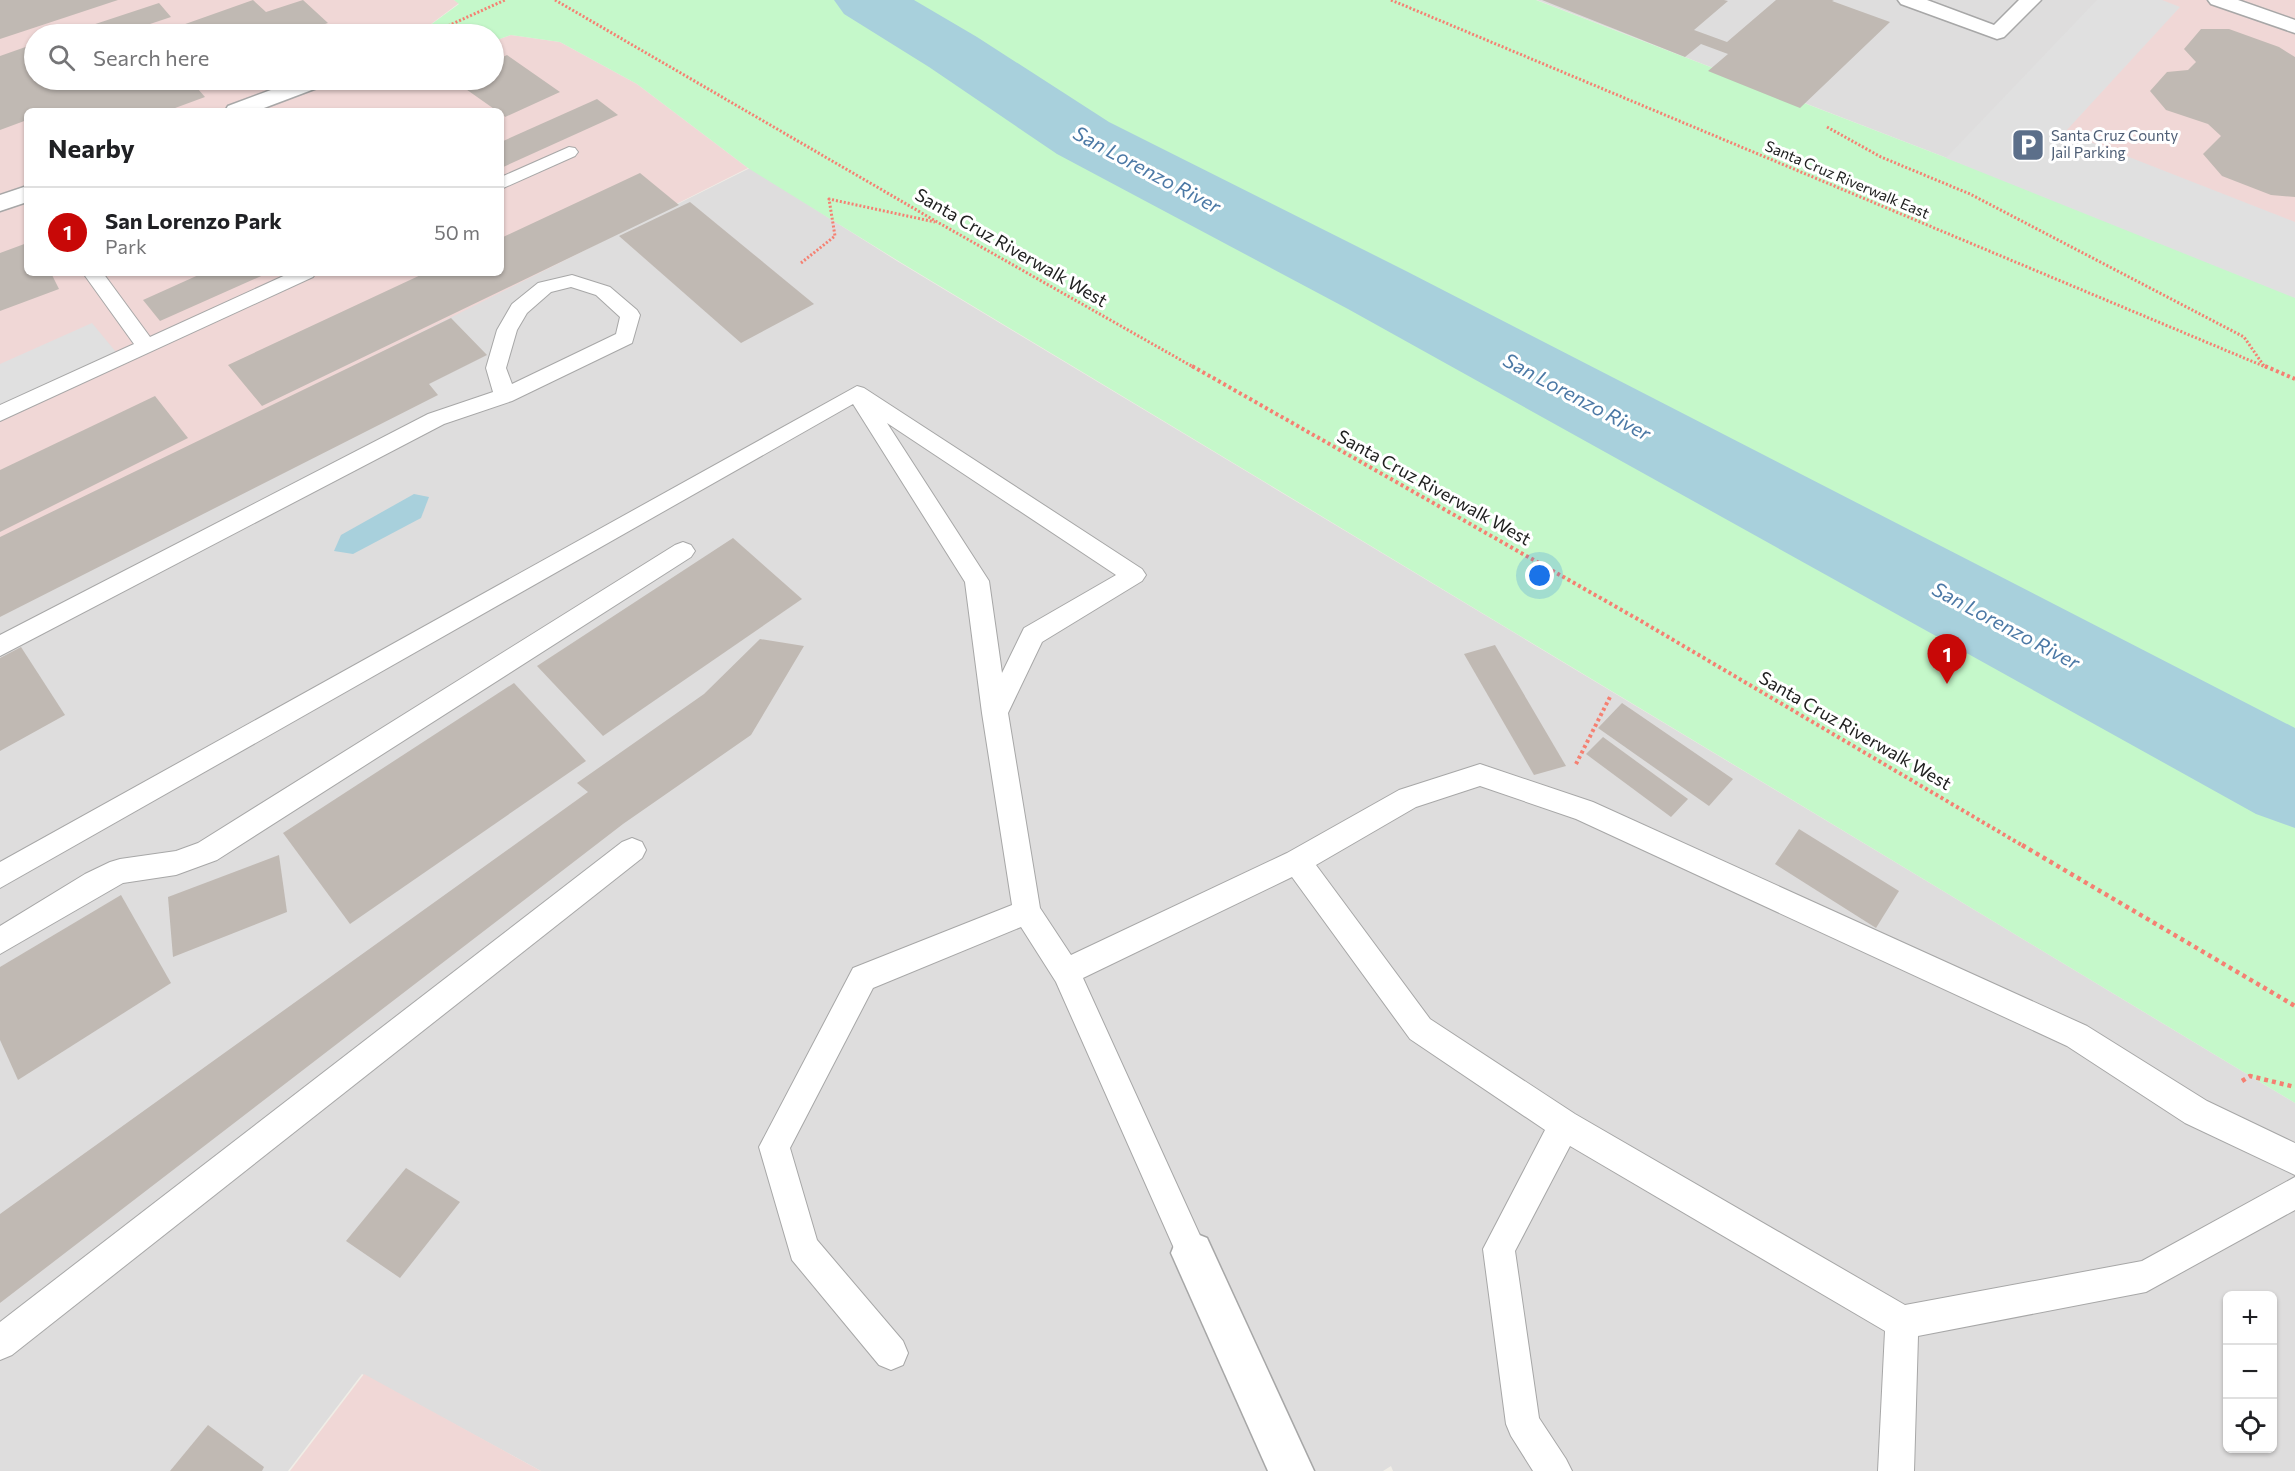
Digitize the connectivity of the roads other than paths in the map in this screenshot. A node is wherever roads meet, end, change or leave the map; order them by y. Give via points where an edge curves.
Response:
1 (1908, 0) edge
2 (2031, 0) edge
3 (2218, 0) edge
4 (2295, 27) edge
5 (291, 90) edge
6 (244, 108) edge
7 (569, 153) dead end
8 (504, 183) edge
9 (24, 194) edge
10 (0, 204) edge
11 (95, 276) edge
12 (299, 276) edge
13 (146, 346) junction
14 (857, 393) junction
15 (505, 396) junction
16 (0, 414) edge
17 (683, 551) dead end
18 (0, 646) edge
19 (995, 713) junction
20 (632, 850) dead end
21 (1297, 862) junction
22 (0, 876) edge
23 (1027, 912) junction
24 (0, 941) edge
25 (1066, 972) junction
26 (1564, 1125) junction
27 (2295, 1159) edge
28 (2295, 1193) edge
29 (1192, 1253) joint
30 (1902, 1322) junction
31 (0, 1343) edge
32 (891, 1353) dead end
33 (1291, 1471) edge
34 (1554, 1471) edge
35 (1896, 1471) edge

1 - 2 street via 1997,33
3 - 4 street
5 - 6 street
7 - 8 lane
9 - 10 street
11 - 13 lane
12 - 13 lane
13 - 16 lane
14 - 19 lane via 977,581
14 - 19 lane via 1134,575 1033,635
14 - 22 lane
15 - 15 lane via 625,338 630,315 603,291 572,281 545,287 519,309 507,330 496,368
15 - 18 lane via 436,419
17 - 24 lane via 207,852 176,863 120,871
19 - 23 lane
20 - 31 lane
21 - 25 lane
21 - 26 lane via 1420,1029
21 - 27 lane via 1408,798 1480,775 1584,810 2077,1036 2196,1112
23 - 25 lane
23 - 32 lane via 863,978 774,1148 803,1249
25 - 29 lane
26 - 30 lane
26 - 34 lane via 1499,1249 1523,1425
28 - 30 lane via 2146,1276
29 - 33 street
30 - 35 lane

